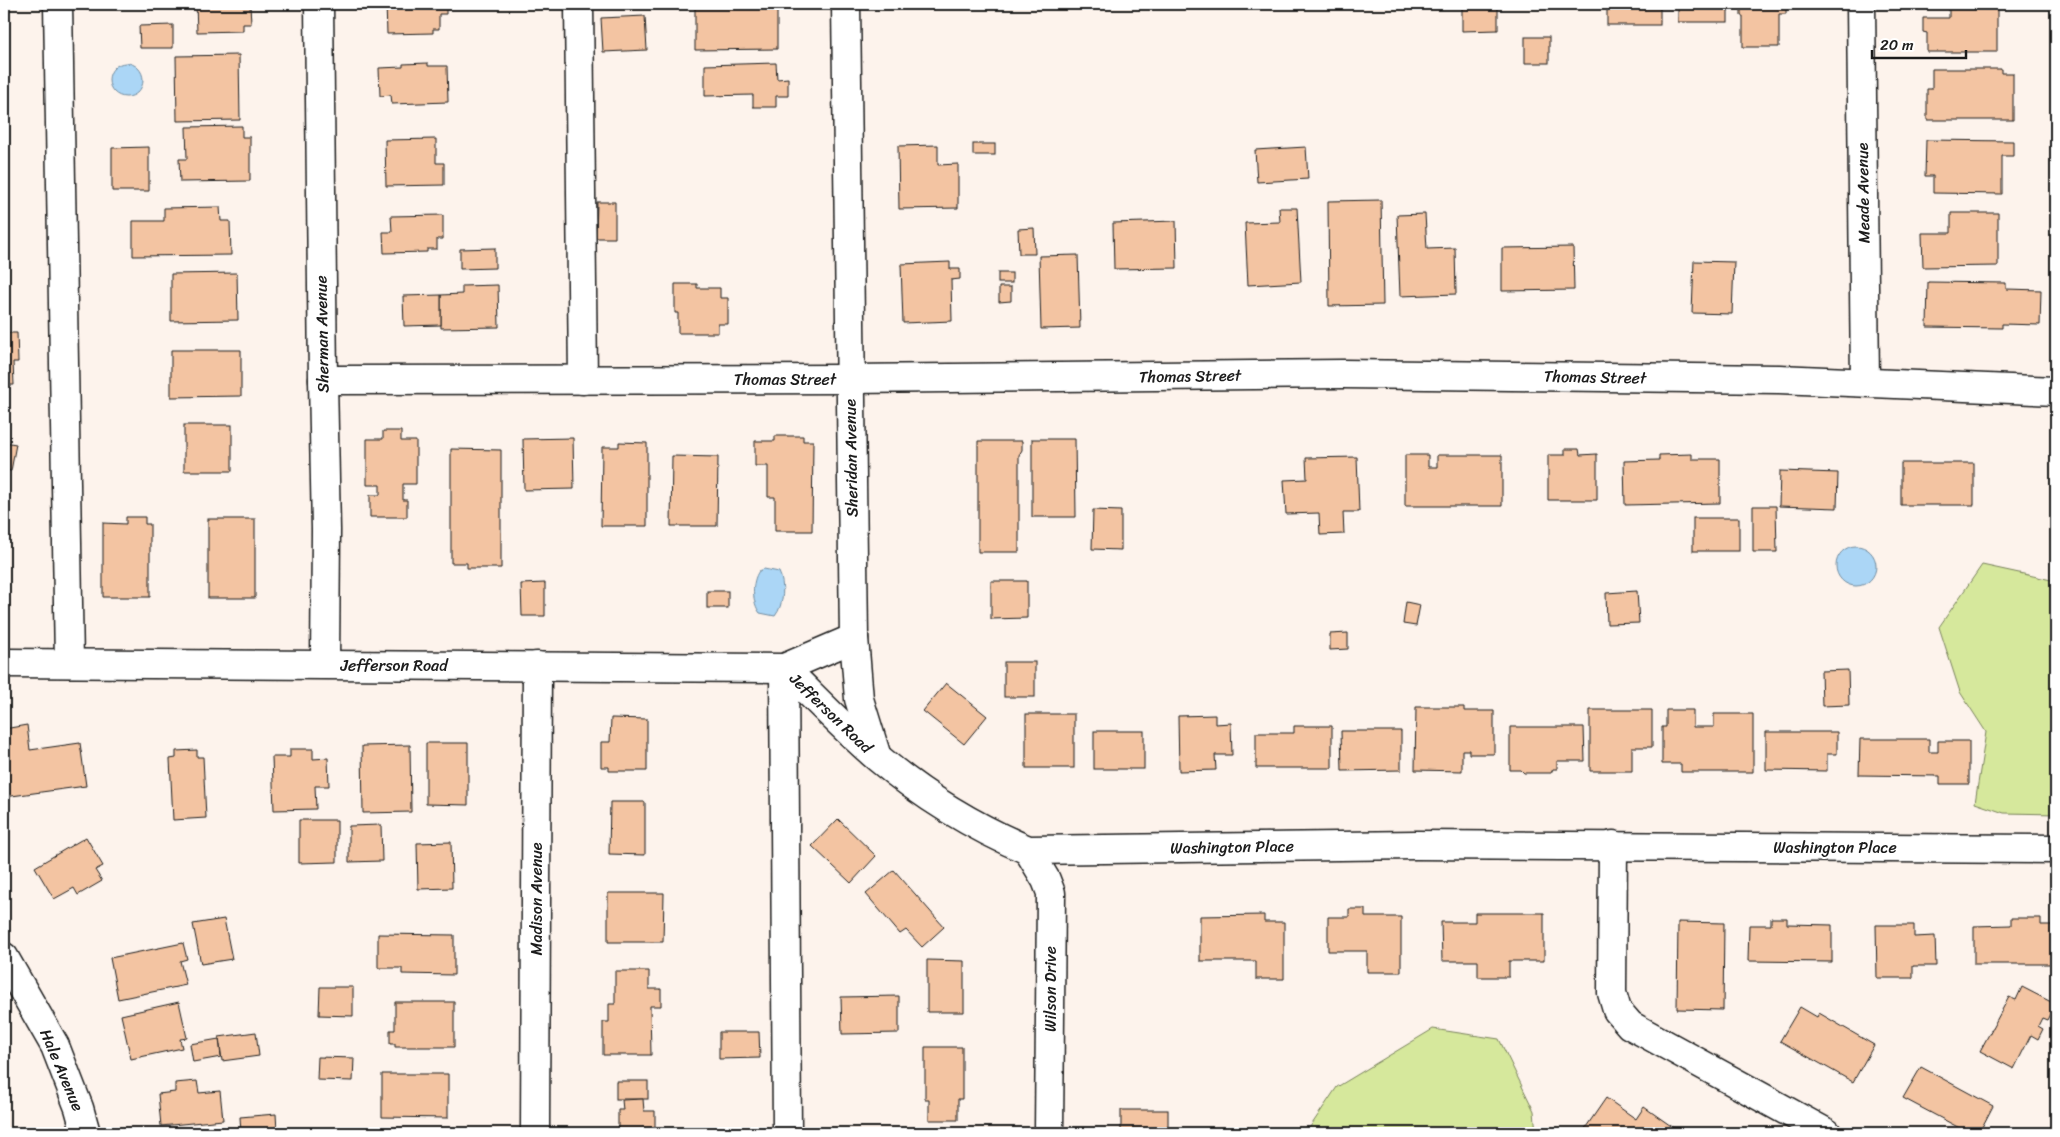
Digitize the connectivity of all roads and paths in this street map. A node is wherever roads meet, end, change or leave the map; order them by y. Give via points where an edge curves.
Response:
1 (58, 4) edge
2 (319, 4) edge
3 (579, 4) edge
4 (846, 4) edge
5 (1861, 4) edge
6 (850, 379) junction
7 (322, 380) junction
8 (583, 380) junction
9 (1865, 382) junction
10 (2056, 391) edge
11 (854, 638) junction
12 (4, 663) edge
13 (69, 663) junction
14 (325, 664) junction
15 (537, 666) junction
16 (784, 668) junction
17 (878, 758) junction
18 (1613, 845) junction
19 (2056, 849) edge
20 (1028, 850) junction
21 (4, 957) edge
22 (86, 1133) edge
23 (535, 1133) edge
24 (787, 1133) edge
25 (1049, 1133) edge
26 (1827, 1133) edge

1 - 13 street
2 - 7 street, Sherman Avenue
3 - 8 street
4 - 6 street, Sheridan Avenue
5 - 9 street, Meade Avenue
6 - 8 street, Thomas Street
6 - 9 street, Thomas Street via 1344,374 1779,378
6 - 11 street, Sheridan Avenue
7 - 8 street, Thomas Street
7 - 14 street, Sherman Avenue
9 - 10 street, Thomas Street
11 - 16 street, Jefferson Road
11 - 17 street, Sheridan Avenue via 859,699
12 - 13 street, Jefferson Road
13 - 14 street, Jefferson Road
14 - 15 street, Jefferson Road
15 - 16 street, Jefferson Road
15 - 23 street, Madison Avenue
16 - 17 street, Jefferson Road
16 - 24 street
17 - 20 street, Washington Place via 949,810
18 - 19 street, Washington Place
18 - 20 street, Washington Place
18 - 26 street via 1612,993 1617,1010 1630,1025
20 - 25 street, Wilson Drive via 1051,893
21 - 22 street, Hale Avenue via 55,1046

